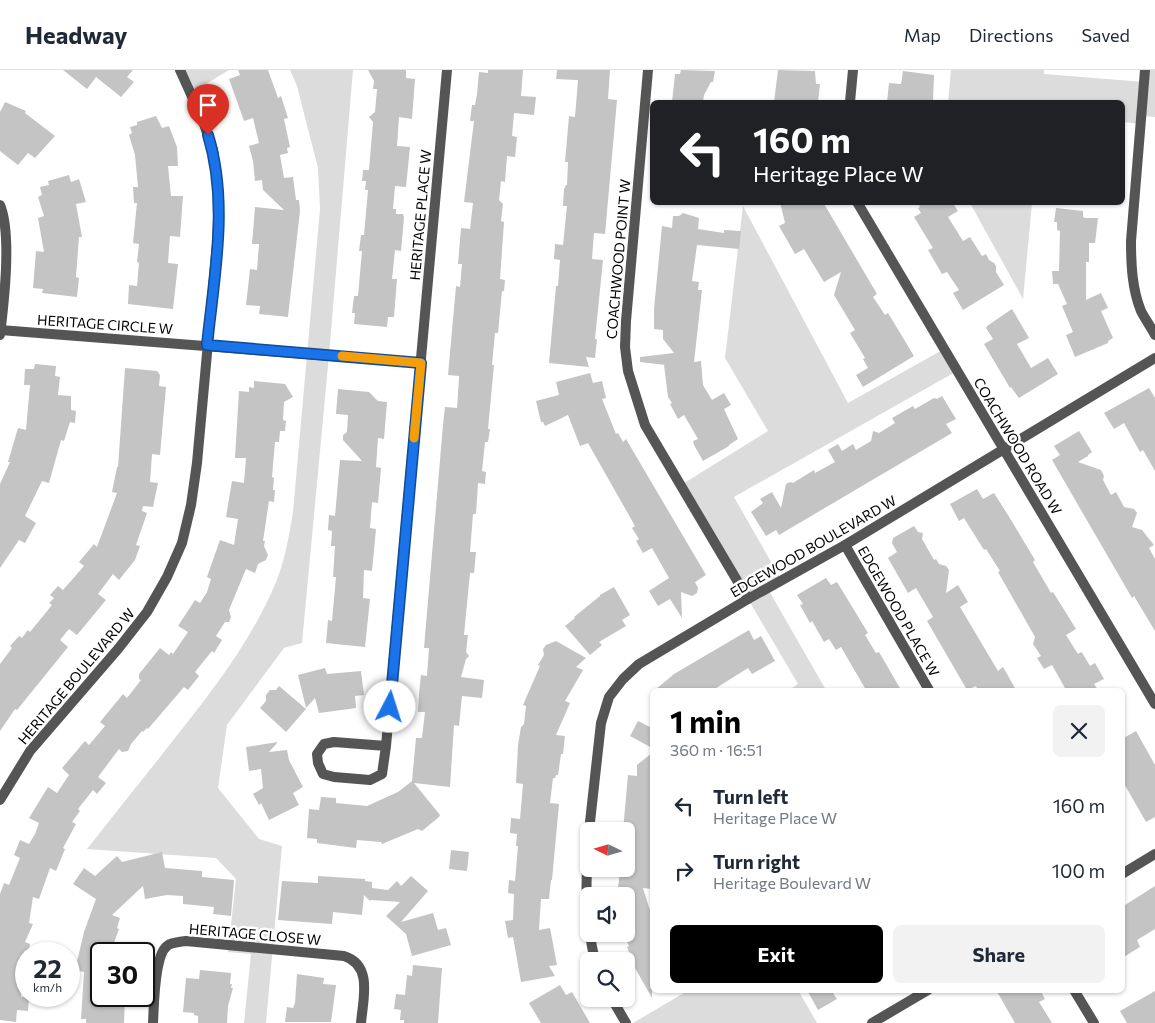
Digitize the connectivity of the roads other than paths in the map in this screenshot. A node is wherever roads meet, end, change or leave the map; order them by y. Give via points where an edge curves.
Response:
1 (180, 70) edge
2 (447, 70) edge
3 (648, 70) edge
4 (853, 70) edge
5 (1145, 70) edge
6 (850, 100) edge
7 (859, 205) edge
8 (0, 206) edge
9 (0, 330) edge
10 (0, 335) edge
11 (1155, 335) edge
12 (207, 345) junction
13 (1155, 358) edge
14 (421, 363) junction
15 (1003, 449) junction
16 (845, 545) junction
17 (748, 599) junction
18 (928, 688) edge
19 (1155, 704) edge
20 (386, 746) junction
21 (0, 800) edge
22 (590, 822) edge
23 (1155, 854) edge
24 (1125, 872) edge
25 (586, 878) edge
26 (593, 952) edge
27 (923, 993) edge
28 (1076, 993) edge
29 (617, 1007) edge
30 (153, 1023) edge
31 (361, 1023) edge
32 (626, 1023) edge
33 (872, 1023) edge
34 (1094, 1023) edge

1 - 12 street, HERITAGE BOULEVARD W via 210,143 219,196 218,244
2 - 14 street, HERITAGE PLACE W
3 - 17 street, COACHWOOD POINT W via 626,321 628,371 645,425
4 - 6 street
5 - 11 street via 1131,264 1141,311
7 - 15 street, COACHWOOD ROAD W
8 - 9 street via 5,225 6,254
9 - 10 street
9 - 12 street, HERITAGE CIRCLE W
12 - 14 street
12 - 21 street, HERITAGE BOULEVARD W via 191,505 182,543 167,576 147,612 30,751
13 - 15 street, EDGEWOOD BOULEVARD W
14 - 20 street, HERITAGE PLACE W
15 - 16 street, EDGEWOOD BOULEVARD W
15 - 19 street, COACHWOOD ROAD W
16 - 17 street, EDGEWOOD BOULEVARD W
16 - 18 street, EDGEWOOD PLACE W
17 - 22 street, EDGEWOOD BOULEVARD W via 639,664 609,697 601,722
20 - 20 street, HERITAGE PLACE W via 382,774 370,780 323,774 318,763 317,754 324,744
23 - 24 street
25 - 26 street via 588,933
27 - 33 street
28 - 34 street
29 - 32 street
30 - 31 street, HERITAGE CLOSE W via 160,958 168,945 186,941 352,959 360,965 364,978

